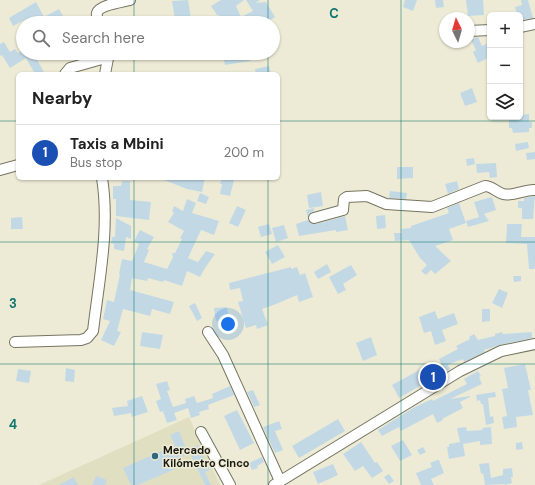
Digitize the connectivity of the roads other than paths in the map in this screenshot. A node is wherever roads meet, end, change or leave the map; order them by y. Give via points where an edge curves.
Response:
1 (130, 0) edge
2 (98, 16) edge
3 (535, 24) edge
4 (523, 26) edge
5 (487, 30) edge
6 (475, 31) edge
7 (94, 60) edge
8 (108, 60) edge
9 (67, 72) edge
10 (105, 72) edge
11 (16, 166) edge
12 (0, 170) edge
13 (102, 180) edge
14 (535, 190) edge
15 (314, 218) dead end
16 (208, 332) dead end
17 (15, 342) dead end
18 (535, 344) edge
19 (200, 432) dead end
20 (277, 483) edge
21 (230, 485) edge

1 - 2 street via 103,7 97,13
3 - 4 street
5 - 6 street
7 - 9 street via 70,68
8 - 10 street
11 - 12 street
13 - 17 street via 105,231 91,335 80,340
14 - 15 street via 504,194 485,186 432,207 386,204 367,196 347,197 344,199 343,210
16 - 20 street via 223,355
18 - 20 street via 502,350 477,362
19 - 21 street

